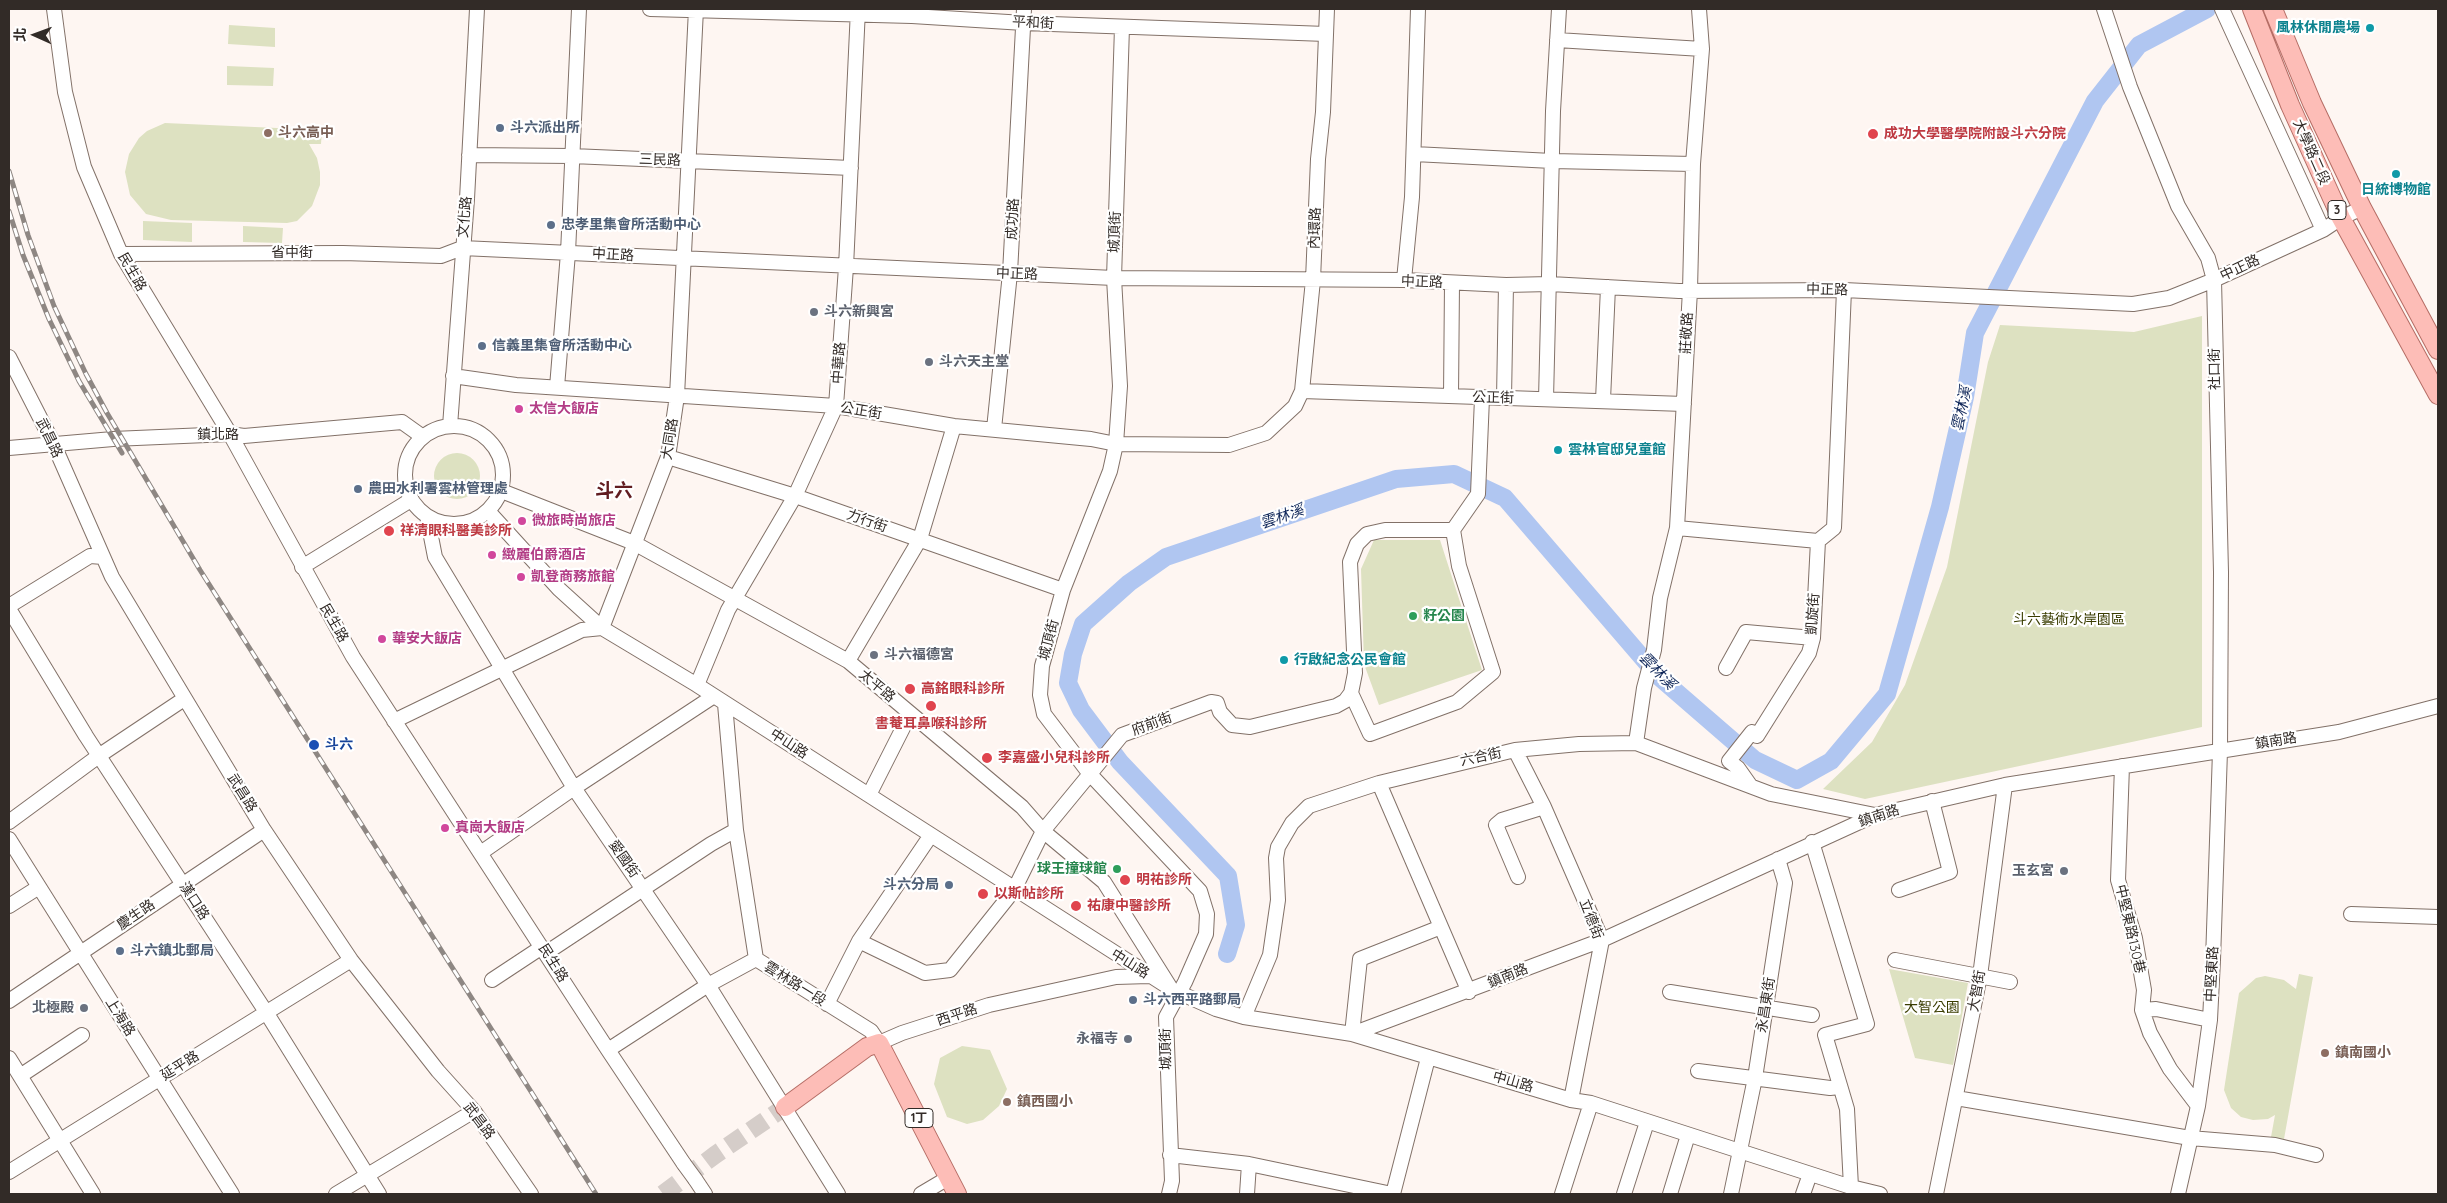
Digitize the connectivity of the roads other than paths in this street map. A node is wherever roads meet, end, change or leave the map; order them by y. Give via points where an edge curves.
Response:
1 (54, 9) edge
2 (477, 9) edge
3 (579, 9) edge
4 (650, 9) edge
5 (1024, 9) edge
6 (1327, 9) edge
7 (1418, 9) edge
8 (1559, 9) edge
9 (1699, 9) edge
10 (2104, 9) edge
11 (2222, 9) edge
12 (2273, 9) edge
13 (696, 10) edge
14 (857, 12) edge
15 (2253, 12) edge
16 (1024, 23) junction
17 (1122, 26) junction
18 (1326, 34) junction
19 (1558, 40) junction
20 (1702, 49) junction
21 (1414, 154) junction
22 (469, 155) junction
23 (572, 156) junction
24 (688, 161) junction
25 (1552, 161) junction
26 (1694, 164) junction
27 (851, 168) junction
28 (2362, 208) junction
29 (2341, 218) junction
30 (2323, 230) junction
31 (462, 248) junction
32 (568, 253) junction
33 (121, 254) junction
34 (683, 258) junction
35 (846, 267) junction
36 (1010, 274) junction
37 (1114, 278) junction
38 (1314, 280) junction
39 (1404, 280) junction
40 (2214, 280) junction
41 (1452, 283) junction
42 (1550, 284) junction
43 (1506, 285) junction
44 (1608, 287) junction
45 (1690, 290) junction
46 (1844, 290) junction
47 (2438, 350) edge
48 (9, 358) edge
49 (454, 376) junction
50 (15, 383) edge
51 (557, 387) junction
52 (1302, 392) junction
53 (2438, 395) edge
54 (676, 396) junction
55 (1451, 396) junction
56 (1482, 398) junction
57 (1504, 398) junction
58 (1546, 398) junction
59 (1603, 400) junction
60 (1684, 404) junction
61 (836, 406) junction
62 (450, 426) junction
63 (954, 426) junction
64 (994, 429) junction
65 (1266, 433) joint
66 (230, 434) junction
67 (423, 437) junction
68 (1116, 444) junction
69 (54, 445) junction
70 (9, 448) edge
71 (668, 457) junction
72 (499, 490) junction
73 (795, 496) junction
74 (411, 498) junction
75 (488, 511) junction
76 (427, 516) junction
77 (1677, 528) junction
78 (1453, 530) junction
79 (920, 539) junction
80 (1818, 541) junction
81 (634, 543) junction
82 (103, 557) junction
83 (302, 567) junction
84 (1064, 590) junction
85 (734, 600) junction
86 (9, 608) edge
87 (602, 628) junction
88 (1812, 638) junction
89 (848, 661) junction
90 (504, 668) junction
91 (1726, 668) dead end
92 (697, 685) junction
93 (1351, 693) junction
94 (184, 700) junction
95 (720, 700) junction
96 (2438, 706) edge
97 (910, 714) junction
98 (394, 721) junction
99 (1636, 743) junction
100 (1515, 750) junction
101 (2220, 751) junction
102 (100, 755) junction
103 (2122, 766) junction
104 (1090, 773) junction
105 (1379, 783) junction
106 (1750, 785) junction
107 (2005, 785) junction
108 (574, 788) junction
109 (869, 795) junction
110 (1932, 801) junction
111 (1544, 807) junction
112 (1875, 815) junction
113 (9, 822) edge
114 (264, 830) junction
115 (736, 830) junction
116 (1043, 830) junction
117 (931, 835) junction
118 (9, 839) edge
119 (1812, 842) junction
120 (482, 852) junction
121 (1778, 859) junction
122 (1518, 877) dead end
123 (183, 884) junction
124 (39, 887) junction
125 (644, 889) junction
126 (1014, 890) junction
127 (1899, 890) dead end
128 (9, 906) edge
129 (2351, 914) dead end
130 (2438, 917) edge
131 (1441, 927) junction
132 (1602, 940) junction
133 (859, 941) junction
134 (544, 950) junction
135 (80, 954) junction
136 (756, 959) junction
137 (351, 960) junction
138 (1895, 960) dead end
139 (1149, 976) junction
140 (1980, 976) junction
141 (492, 980) dead end
142 (2010, 982) dead end
143 (708, 985) junction
144 (1176, 992) junction
145 (1469, 992) junction
146 (1670, 992) dead end
147 (9, 1001) edge
148 (827, 1004) junction
149 (1765, 1008) junction
150 (2142, 1010) junction
151 (266, 1012) junction
152 (1812, 1015) dead end
153 (1244, 1017) junction
154 (2210, 1020) junction
155 (1352, 1034) junction
156 (82, 1036) dead end
157 (880, 1043) junction
158 (608, 1050) junction
159 (9, 1058) edge
160 (1428, 1058) junction
161 (1698, 1071) dead end
162 (20, 1076) junction
163 (1755, 1078) junction
164 (160, 1079) junction
165 (1839, 1087) junction
166 (1956, 1098) junction
167 (1570, 1100) junction
168 (1590, 1103) junction
169 (2198, 1106) junction
170 (785, 1107) junction
171 (474, 1111) junction
172 (1648, 1122) junction
173 (1688, 1135) junction
174 (2190, 1138) junction
175 (60, 1141) junction
176 (1738, 1151) junction
177 (1170, 1155) junction
178 (2316, 1155) dead end
179 (1248, 1164) junction
180 (9, 1172) edge
181 (1810, 1174) junction
182 (368, 1175) junction
183 (948, 1178) junction
184 (1333, 1187) edge
185 (1851, 1188) junction
186 (93, 1194) edge
187 (232, 1194) edge
188 (336, 1194) edge
189 (379, 1194) edge
190 (531, 1194) edge
191 (705, 1194) edge
192 (838, 1194) edge
193 (921, 1194) edge
194 (957, 1194) edge
195 (1169, 1194) edge
196 (1247, 1194) edge
197 (1393, 1194) edge
198 (1562, 1194) edge
199 (1624, 1194) edge
200 (1670, 1194) edge
201 (1731, 1194) edge
202 (1803, 1194) edge
203 (1880, 1194) edge
204 (1936, 1194) edge
205 (2178, 1194) edge

1 - 33 street, 民生路 via 65,92 84,167
2 - 22 street, 文化路
3 - 23 street
4 - 13 street, 平和街
5 - 16 street, 成功路
6 - 18 street, 內環路
7 - 21 street
8 - 19 street
9 - 20 street, 莊敬路
10 - 40 street, 社口街 via 2130,87 2178,206 2208,258
11 - 30 street, 大學路二段
12 - 28 main road, 大學路二段 / 3 via 2312,103
13 - 14 street, 平和街
13 - 24 street, 大同路
14 - 16 street, 平和街
14 - 27 street, 中華路
15 - 29 main road, 大學路二段 / 3 via 2290,105
16 - 17 street, 平和街
16 - 36 street, 成功路
17 - 18 street, 平和街
17 - 37 street, 城頂街
18 - 38 street, 內環路
19 - 20 street
19 - 25 street
20 - 26 street, 莊敬路
21 - 25 street
21 - 39 street
22 - 23 street, 三民路
22 - 31 street, 文化路
23 - 24 street, 三民路
23 - 32 street
24 - 27 street, 三民路
24 - 34 street, 大同路
25 - 26 street
25 - 42 street
26 - 45 street, 莊敬路
27 - 35 street, 中華路
28 - 29 street, 中正路
28 - 47 main road, 大學路二段 / 3
29 - 30 street, 中正路
29 - 53 main road, 大學路二段 / 3
30 - 40 street, 中正路
31 - 32 street, 中正路
31 - 33 street, 省中街 via 441,256
31 - 49 street, 文化路
32 - 34 street, 中正路
32 - 51 street
33 - 66 street, 民生路
34 - 35 street, 中正路
34 - 54 street, 大同路
35 - 36 street, 中正路
35 - 61 street, 中華路
36 - 37 street, 中正路
36 - 64 street, 成功路
37 - 38 street, 中正路
37 - 68 street, 城頂街 via 1120,386
38 - 39 street, 中正路
38 - 52 street, 內環路
39 - 41 street, 中正路
40 - 46 street, 中正路 via 2169,298 2133,304
40 - 101 street, 社口街 via 2221,572
41 - 43 street, 中正路
41 - 55 street
42 - 43 street, 中正路
42 - 44 street, 中正路
42 - 58 street
43 - 57 street
44 - 45 street, 中正路
44 - 59 street
45 - 46 street, 中正路
45 - 60 street, 莊敬路
46 - 80 street via 1834,528
48 - 50 street, 武昌路
49 - 51 street, 公正街
49 - 62 street, 文化路
50 - 69 street, 武昌路
51 - 54 street, 公正街
52 - 55 street, 公正街
52 - 65 street, 內環路 via 1295,406
54 - 61 street, 公正街
54 - 71 street, 大同路
55 - 56 street, 公正街
56 - 57 street, 公正街
56 - 78 street via 1478,494
57 - 58 street, 公正街
58 - 59 street, 公正街
59 - 60 street, 公正街
60 - 77 street, 莊敬路
61 - 63 street, 公正街
61 - 73 street, 中華路
62 - 67 street via 433,430
62 - 72 street via 476,430 495,448 503,474
63 - 64 street, 公正街
63 - 79 street
64 - 68 street, 公正街
65 - 68 street, 公正街 via 1229,445
66 - 67 street, 鎮北路 via 244,436 402,422
66 - 69 street, 鎮北路
66 - 83 street, 民生路
67 - 74 street via 409,456 406,468 405,480
68 - 84 street, 城頂街 via 1110,470
69 - 70 street, 鎮北路
69 - 82 street, 武昌路
71 - 73 street, 力行街
71 - 81 street, 大同路
72 - 75 street
72 - 81 street, 太平路
73 - 79 street, 力行街
73 - 85 street, 中華路
74 - 76 street
74 - 83 street
75 - 76 street via 462,523 438,521
75 - 87 street, 中山路 via 559,589
76 - 90 street, 愛國街 via 435,557
77 - 80 street
77 - 99 street, 莊敬路 via 1660,598 1653,656
78 - 93 street via 1385,530 1367,534 1357,544 1350,562 1355,673
78 - 93 street via 1459,566 1493,672 1458,702 1370,734
79 - 84 street, 力行街
79 - 89 street
80 - 88 street, 凱旋街
81 - 85 street, 太平路
81 - 87 street, 大同路
82 - 86 street via 90,556
82 - 94 street, 武昌路
83 - 98 street, 民生路
84 - 104 street, 城頂街 via 1042,666 1040,695 1044,714
85 - 89 street, 太平路
85 - 92 street, 中華路
86 - 102 street, 漢口路
87 - 90 street via 582,630
87 - 92 street, 中山路
88 - 91 street via 1746,632
88 - 106 street, 凱旋街 via 1809,653 1757,736 1752,732 1729,761
89 - 97 street, 太平路
90 - 98 street
90 - 108 street, 愛國街
92 - 95 street, 中山路
93 - 104 street, 府前街 via 1336,706 1250,727 1232,725 1220,712 1217,703 1211,702 1122,735
94 - 102 street
94 - 114 street, 武昌路
95 - 108 street
95 - 109 street, 中山路
95 - 115 street, 雲林路一段
96 - 101 street, 鎮南路 via 2339,732
97 - 109 street
97 - 116 street, 太平路 via 1022,807
98 - 120 street, 民生路
99 - 100 street, 六合街
99 - 106 street, 六合街
100 - 105 street, 六合街
100 - 111 street, 立德街
101 - 103 street, 鎮南路
101 - 154 street, 中堅東路
102 - 113 street
102 - 123 street, 漢口路
103 - 107 street, 鎮南路
103 - 150 street, 中堅東路130巷 via 2118,880 2135,938 2144,990
104 - 116 street, 府前街
104 - 144 street, 城頂街 via 1200,891 1207,914 1206,934
105 - 131 street
105 - 153 street, 六合街 via 1308,806 1292,823 1278,847 1278,900 1270,955
106 - 112 street, 六合街 via 1770,794
107 - 110 street, 鎮南路
107 - 140 street, 大智街
108 - 120 street
108 - 125 street, 愛國街
109 - 117 street, 中山路
110 - 112 street, 鎮南路
110 - 127 street via 1950,872
111 - 122 street via 1502,820 1496,825
111 - 132 street, 立德街
112 - 119 street, 鎮南路
114 - 123 street, 慶生路
114 - 137 street, 武昌路
115 - 125 street
115 - 136 street, 雲林路一段
116 - 126 street, 府前街
116 - 144 street, 太平路 via 1104,882
117 - 126 street, 中山路
117 - 133 street
118 - 124 street, 上海路
119 - 121 street, 鎮南路
119 - 165 street via 1867,1024 1825,1035
120 - 134 street, 民生路
121 - 132 street, 鎮南路
121 - 149 street, 永昌東街 via 1785,883
123 - 135 street, 慶生路
123 - 151 street, 漢口路
124 - 128 street
124 - 135 street, 上海路
125 - 134 street
125 - 143 street, 愛國街
126 - 133 street, 府前街 via 950,970 925,972
126 - 139 street, 中山路
129 - 130 street
131 - 145 street
131 - 155 street via 1360,959
132 - 145 street, 鎮南路
132 - 167 street, 立德街
133 - 148 street
134 - 141 street
134 - 158 street, 民生路
135 - 147 street, 慶生路
135 - 164 street, 上海路
136 - 143 street
136 - 148 street, 雲林路一段
137 - 151 street, 延平路
137 - 171 street, 武昌路 via 438,1071
138 - 140 street
139 - 144 street, 中山路
139 - 157 street, 西平路 via 1116,977 989,1005
140 - 142 street
140 - 166 street, 大智街
143 - 158 street
143 - 170 street, 愛國街
144 - 153 street, 中山路 via 1216,1010
144 - 177 street, 城頂街 via 1166,1017
145 - 155 street, 鎮南路
146 - 149 street
148 - 157 street, 雲林路一段 via 871,1031
149 - 152 street
149 - 163 street, 永昌東街
150 - 154 street via 2156,1009
150 - 169 street, 中堅東路130巷 via 2150,1033 2170,1069
151 - 164 street, 延平路
151 - 182 street, 漢口路
153 - 155 street, 中山路
154 - 169 street, 中堅東路
155 - 160 street, 中山路
156 - 162 street
157 - 170 main road, 西平路 via 867,1047
157 - 183 main road, 雲林路一段 / 1丁
158 - 191 street, 民生路, bridge
159 - 162 street
160 - 167 street, 中山路
160 - 197 street
161 - 163 street
162 - 175 street
163 - 165 street
163 - 176 street, 永昌東街
164 - 175 street, 延平路
164 - 187 street, 上海路
165 - 185 street via 1847,1109
166 - 174 street
166 - 204 street, 大智街
167 - 168 street, 中山路
168 - 172 street, 中山路
168 - 198 street
169 - 174 street, 中堅東路
170 - 192 street, 愛國街
171 - 182 street
171 - 190 street, 武昌路
172 - 173 street, 中山路
172 - 199 street
173 - 176 street, 中山路
173 - 200 street
174 - 178 street via 2275,1144
174 - 205 street, 中堅東路
175 - 180 street, 延平路
175 - 186 street
176 - 181 street, 中山路
176 - 201 street, 永昌東街
177 - 179 street
177 - 195 street, 城頂街 via 1172,1182
179 - 184 street
179 - 196 street
181 - 185 street, 中山路
181 - 202 street
182 - 188 street
182 - 189 street, 漢口路
183 - 193 street
183 - 194 main road, 雲林路一段 / 1丁
184 - 197 street
185 - 203 street, 中山路

